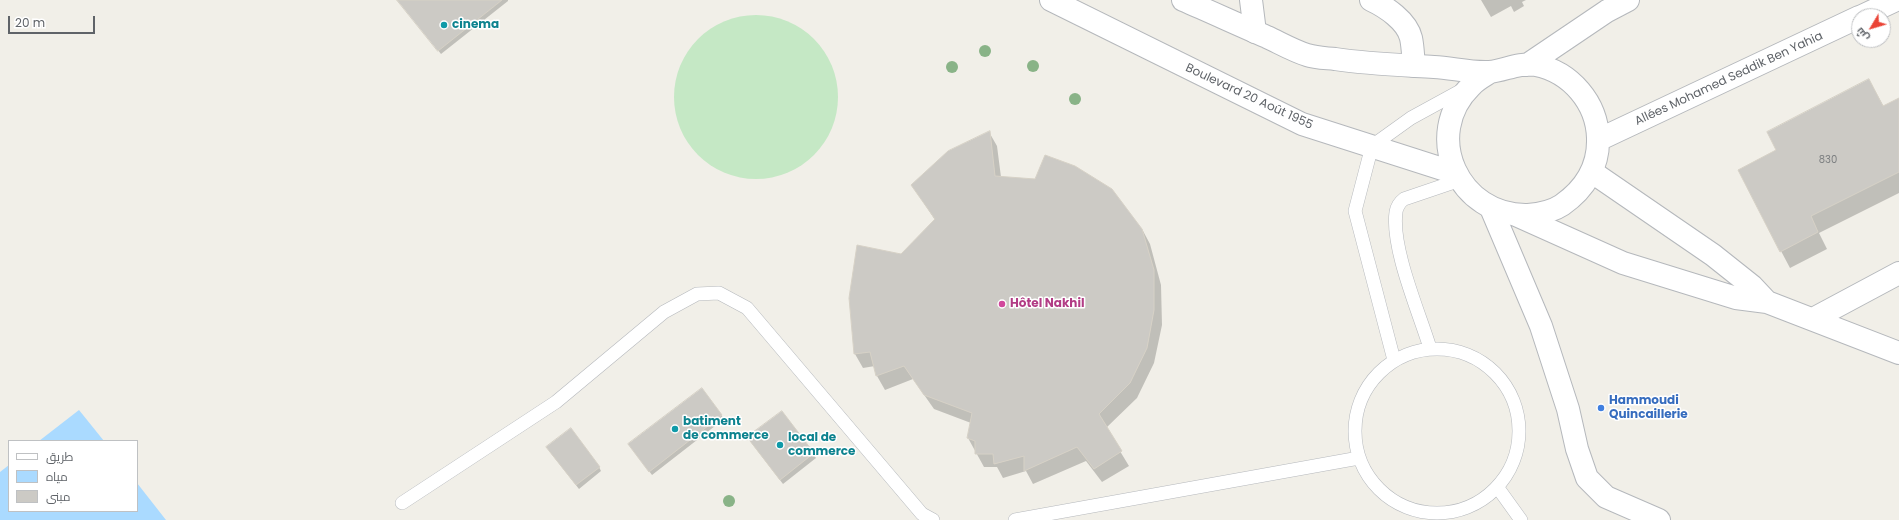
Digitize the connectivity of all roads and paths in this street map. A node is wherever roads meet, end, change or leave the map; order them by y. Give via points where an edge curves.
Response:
1 (1052, 0) edge
2 (1183, 0) edge
3 (1251, 0) edge
4 (1371, 0) edge
5 (1628, 0) edge
6 (1896, 0) edge
7 (1879, 8) edge
8 (1851, 21) edge
9 (1255, 32) junction
10 (1527, 65) junction
11 (1414, 66) junction
12 (1490, 72) junction
13 (1471, 85) junction
14 (1598, 140) junction
15 (1372, 146) junction
16 (1592, 172) junction
17 (1458, 176) junction
18 (1491, 208) junction
19 (1516, 215) junction
20 (1899, 273) edge
21 (1767, 302) junction
22 (1813, 319) junction
23 (1430, 348) junction
24 (1899, 353) edge
25 (1394, 360) junction
26 (1359, 458) junction
27 (1498, 488) junction
28 (402, 502) dead end
29 (933, 520) edge
30 (1015, 520) edge
31 (1521, 520) edge
32 (1659, 520) edge

1 - 15 street, Boulevard 20 Août 1955 via 1302,124
2 - 9 street
3 - 9 street
4 - 11 street via 1383,6 1402,22 1411,37
5 - 10 street via 1607,11
6 - 7 street
8 - 14 street, Allées Mohamed Seddik Ben Yahia
9 - 11 street via 1308,55 1369,64
10 - 12 street
10 - 14 street via 1558,72 1576,86 1591,105 1598,127
11 - 12 street
12 - 13 street
13 - 15 lane via 1411,118
13 - 17 street via 1457,103 1449,125 1449,148
14 - 16 street
15 - 17 street, Boulevard 20 Août 1955
15 - 25 lane via 1355,211
16 - 19 street via 1579,192 1561,206 1539,214
16 - 21 street via 1713,255 1752,286
17 - 18 street via 1470,192
17 - 23 lane via 1404,199 1398,204 1396,212 1398,246
18 - 19 street
18 - 32 street via 1541,326 1587,478 1606,497
19 - 21 street via 1623,263 1736,298
20 - 22 street
21 - 22 street
22 - 24 street
23 - 25 lane
23 - 27 lane via 1459,351 1484,363 1504,383 1516,409 1519,436 1513,464
25 - 26 lane via 1373,378 1359,403 1354,431
26 - 27 lane via 1373,483 1394,502 1420,512 1448,513 1475,505
26 - 30 lane
27 - 31 lane
28 - 29 lane via 556,402 664,312 697,294 719,293 747,308 922,514

